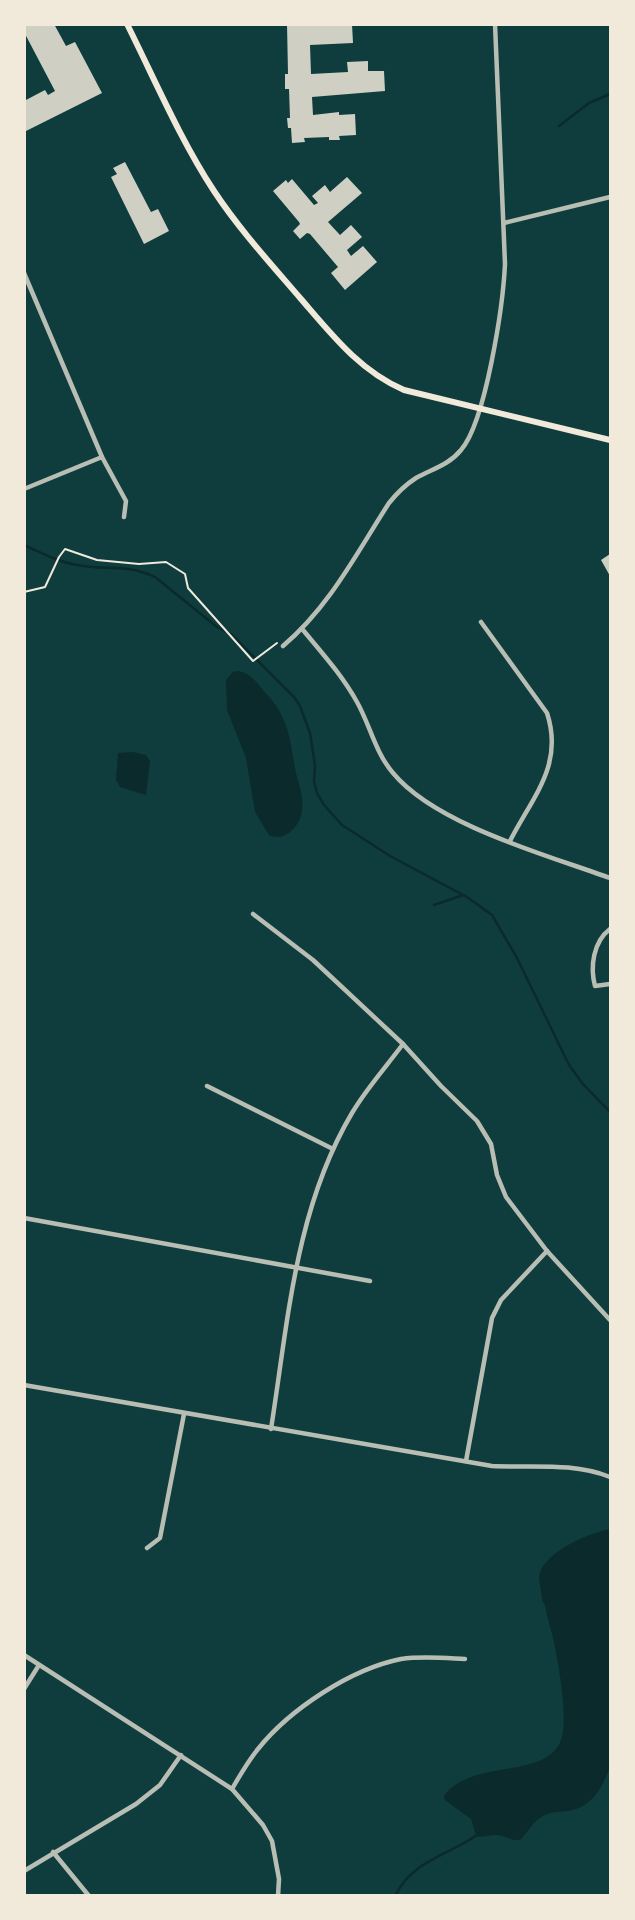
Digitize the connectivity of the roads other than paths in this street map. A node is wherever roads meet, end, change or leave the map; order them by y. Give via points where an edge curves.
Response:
1 (127, 24) edge
2 (495, 24) edge
3 (611, 197) edge
4 (504, 223) junction
5 (24, 272) edge
6 (480, 409) junction
7 (611, 440) edge
8 (102, 457) junction
9 (24, 489) edge
10 (124, 517) dead end
11 (481, 622) dead end
12 (303, 630) junction
13 (283, 646) dead end
14 (510, 841) junction
15 (611, 878) edge
16 (253, 914) dead end
17 (611, 929) edge
18 (611, 984) edge
19 (403, 1044) junction
20 (207, 1086) dead end
21 (334, 1149) junction
22 (24, 1218) edge
23 (547, 1251) junction
24 (296, 1268) junction
25 (370, 1281) dead end
26 (611, 1320) edge
27 (24, 1385) edge
28 (184, 1414) junction
29 (271, 1429) junction
30 (466, 1461) junction
31 (611, 1477) edge
32 (147, 1548) dead end
33 (24, 1655) edge
34 (465, 1659) dead end
35 (39, 1665) junction
36 (24, 1689) edge
37 (181, 1755) junction
38 (232, 1789) junction
39 (53, 1852) junction
40 (24, 1871) edge
41 (89, 1895) edge
42 (278, 1895) edge

1 - 6 main road via 214,192 319,320 353,357 383,380 404,390
2 - 4 street
3 - 4 street
4 - 6 street via 503,297
5 - 8 street
6 - 7 main road
6 - 12 street via 461,450 446,464 401,489 389,503 327,603
8 - 9 street
8 - 10 street via 126,501
11 - 14 street via 547,713 552,729 551,761
12 - 13 street
12 - 14 street via 345,683 391,771 454,818
14 - 15 street
16 - 19 street via 313,960
17 - 18 street via 604,934 592,966 595,986
19 - 21 street via 353,1112
19 - 23 street via 477,1121 491,1144 506,1197
20 - 21 street
21 - 24 street via 307,1218
22 - 24 street
23 - 26 street
23 - 30 street via 501,1300 492,1318
24 - 25 street
24 - 29 street
27 - 28 street
28 - 29 street
28 - 32 street via 160,1538
29 - 30 street
30 - 31 street via 591,1469
33 - 35 street
34 - 38 street via 402,1659 341,1682 274,1731
35 - 36 street
35 - 37 street
37 - 38 street
37 - 39 street via 160,1785 136,1804
38 - 42 street via 272,1841
39 - 40 street
39 - 41 street

